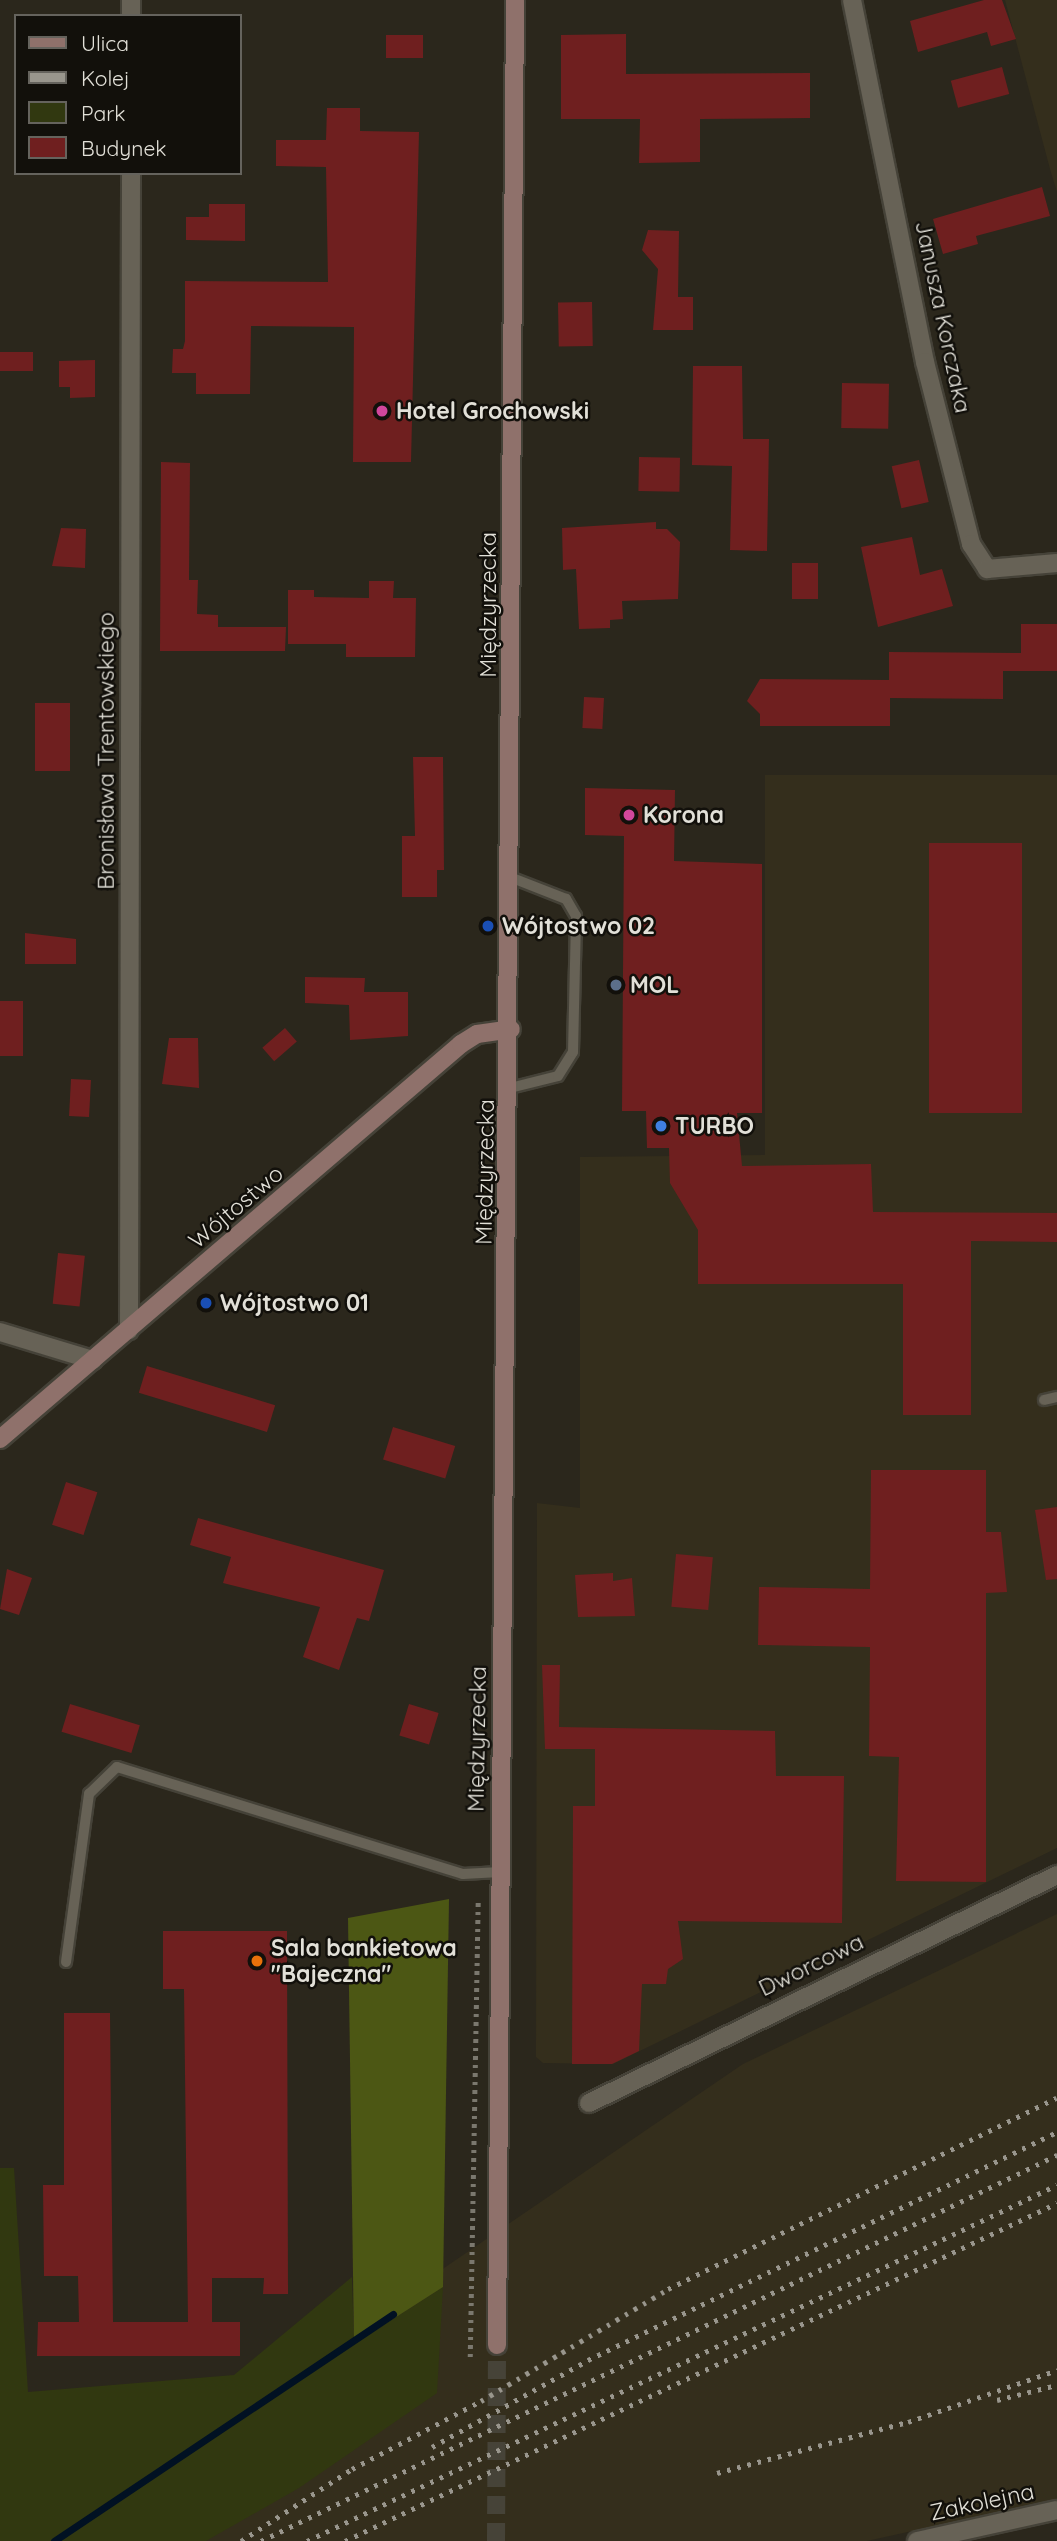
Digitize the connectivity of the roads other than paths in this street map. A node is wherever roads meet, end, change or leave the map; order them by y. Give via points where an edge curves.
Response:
1 (515, 0) edge
2 (852, 0) edge
3 (131, 175) edge
4 (1057, 563) edge
5 (512, 878) junction
6 (511, 1029) junction
7 (510, 1088) junction
8 (129, 1330) junction
9 (0, 1332) edge
10 (93, 1360) junction
11 (1057, 1397) edge
12 (1044, 1399) dead end
13 (0, 1440) edge
14 (492, 1872) junction
15 (1057, 1875) edge
16 (66, 1962) dead end
17 (589, 2103) dead end
18 (496, 2345) tunnel mouth
19 (1057, 2510) edge
20 (917, 2541) edge

1 - 5 main road, Międzyrzecka
2 - 4 street, Janusza Korczaka via 925,362 971,544 987,569
3 - 8 street, Bronisława Trentowskiego
5 - 6 main road, Międzyrzecka
5 - 7 lane via 566,899 576,916 573,1052 558,1076
6 - 7 main road, Międzyrzecka
6 - 8 main road, Wójtostwo via 477,1034 461,1044
7 - 14 main road, Międzyrzecka
8 - 10 main road, Wójtostwo
9 - 10 street
10 - 13 main road, Wójtostwo
11 - 12 lane
14 - 16 lane via 463,1874 117,1768 89,1794
14 - 18 main road, Międzyrzecka
15 - 17 street, Dworcowa
19 - 20 street, Zakolejna

